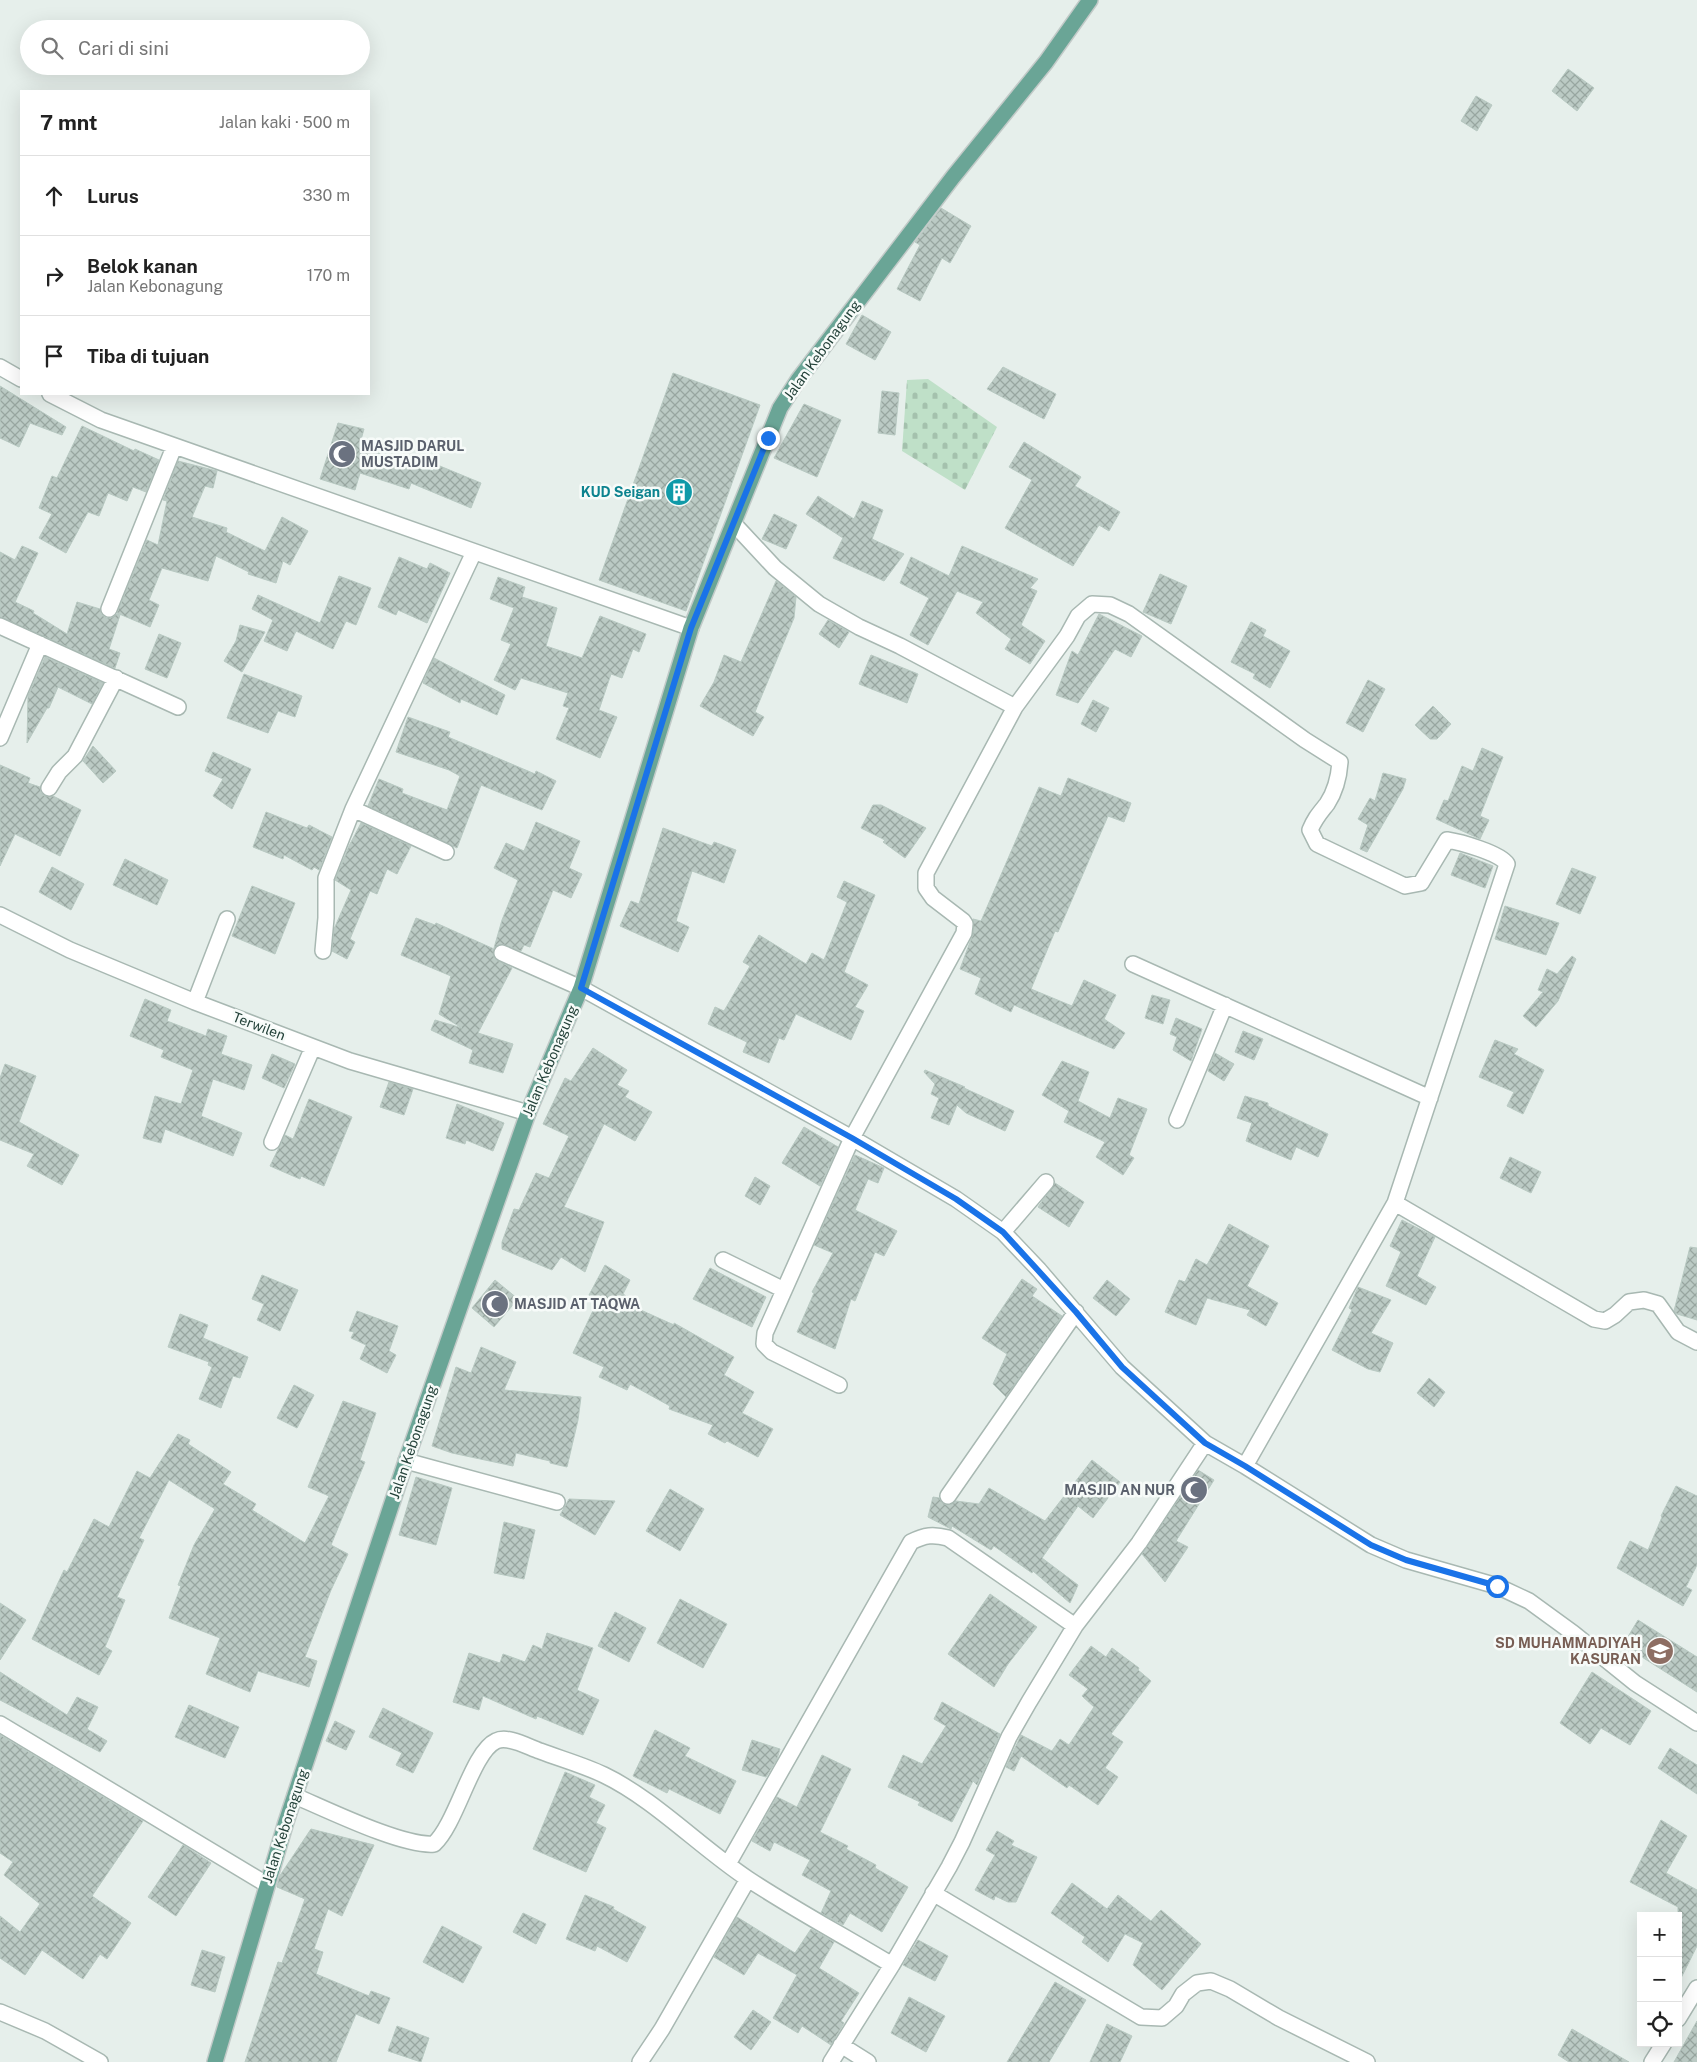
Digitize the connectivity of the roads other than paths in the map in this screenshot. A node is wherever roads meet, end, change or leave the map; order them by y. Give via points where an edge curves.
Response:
1 (1090, 0) edge
2 (0, 367) edge
3 (20, 378) edge
4 (52, 395) edge
5 (174, 446) junction
6 (734, 524) junction
7 (474, 552) junction
8 (109, 609) dead end
9 (0, 626) edge
10 (691, 628) junction
11 (40, 644) junction
12 (116, 678) junction
13 (178, 707) dead end
14 (1015, 707) junction
15 (0, 738) edge
16 (49, 788) dead end
17 (353, 809) junction
18 (446, 852) dead end
19 (0, 916) edge
20 (227, 919) dead end
21 (323, 951) dead end
22 (502, 953) dead end
23 (1133, 964) dead end
24 (581, 988) junction
25 (195, 1002) junction
26 (1225, 1006) junction
27 (313, 1047) junction
28 (1430, 1098) junction
29 (528, 1113) junction
30 (1178, 1120) dead end
31 (852, 1138) junction
32 (272, 1142) dead end
33 (1046, 1182) dead end
34 (1395, 1203) junction
35 (1003, 1232) junction
36 (723, 1260) dead end
37 (784, 1290) junction
38 (1076, 1312) junction
39 (1697, 1342) edge
40 (839, 1385) dead end
41 (1205, 1443) junction
42 (406, 1461) junction
43 (1245, 1466) junction
44 (948, 1496) dead end
45 (557, 1502) dead end
46 (1075, 1626) junction
47 (0, 1724) edge
48 (1697, 1724) edge
49 (295, 1796) junction
50 (728, 1864) junction
51 (748, 1879) junction
52 (266, 1884) junction
53 (934, 1893) junction
54 (892, 1965) junction
55 (1697, 1988) edge
56 (0, 2012) edge
57 (1682, 2012) edge
58 (841, 2045) junction
59 (1661, 2047) edge
60 (100, 2062) edge
61 (215, 2062) edge
62 (640, 2062) edge
63 (831, 2062) edge
64 (868, 2062) edge
65 (1367, 2062) edge
66 (1652, 2062) edge

1 - 6 main road, Jalan Kebonagung via 1046,62 953,177 798,380 780,408
2 - 3 street
4 - 5 street via 101,420
5 - 7 street
5 - 8 street
6 - 10 main road, Jalan Kebonagung
6 - 14 street via 775,568 820,604 859,628
7 - 10 street
7 - 17 street
9 - 11 street
10 - 24 main road, Jalan Kebonagung
11 - 12 street
11 - 15 street
12 - 13 street
12 - 16 street via 75,756 58,772
14 - 28 street via 1078,616 1092,604 1110,605 1129,614 1340,762 1339,775 1328,802 1316,816 1310,830 1317,844 1405,886 1421,883 1447,840 1506,862
14 - 31 street via 926,873 926,888 933,898 963,921 964,933
17 - 18 street
17 - 21 street via 326,878
19 - 25 street, Terwilen via 70,950
20 - 25 street
22 - 24 street
23 - 26 street
24 - 29 main road, Jalan Kebonagung
24 - 31 street
25 - 27 street, Terwilen
26 - 28 street
26 - 30 street
27 - 29 street, Terwilen via 350,1061
27 - 32 street
28 - 34 street
29 - 42 main road, Jalan Kebonagung
31 - 35 street via 956,1199
31 - 37 street
33 - 35 street
34 - 39 street via 1594,1319 1605,1321 1629,1302 1644,1300 1658,1304 1678,1332
34 - 43 street
35 - 38 street
36 - 37 street
37 - 40 street via 764,1344 772,1352
38 - 41 street via 1122,1367
38 - 44 street
41 - 43 street
41 - 46 street via 1139,1543
42 - 45 street
42 - 49 main road, Jalan Kebonagung
43 - 48 street via 1371,1545 1406,1560 1497,1586 1529,1601 1635,1683
46 - 50 street via 948,1538 935,1534 911,1542
46 - 53 street via 1010,1737 962,1842
47 - 52 street
49 - 50 street via 376,1830 414,1842 434,1844 448,1826 482,1756 496,1741 507,1740 604,1775
49 - 52 main road, Jalan Kebonagung
50 - 51 street
51 - 54 street
51 - 62 street
52 - 61 main road, Jalan Kebonagung
53 - 54 street
53 - 65 street via 1141,2017 1162,2018 1197,1983 1211,1981
54 - 58 street
55 - 57 street
56 - 60 street via 45,2031
58 - 63 street
58 - 64 street
59 - 66 street

